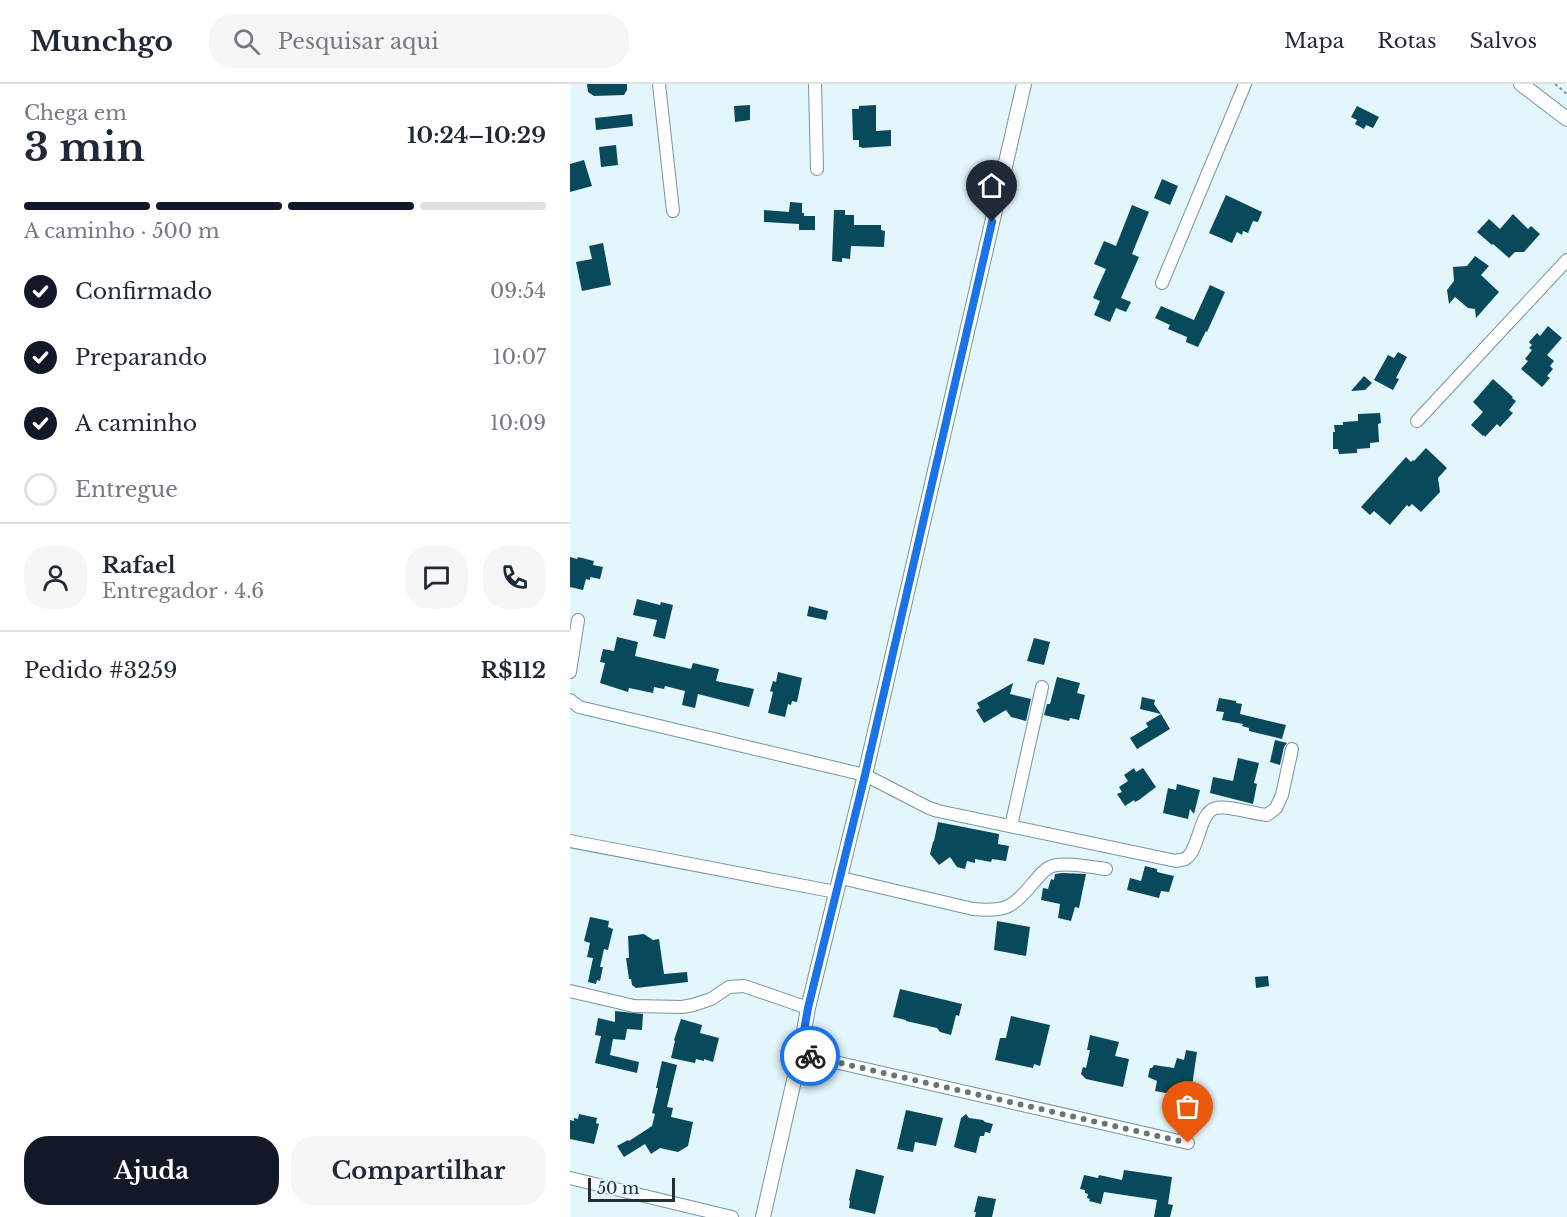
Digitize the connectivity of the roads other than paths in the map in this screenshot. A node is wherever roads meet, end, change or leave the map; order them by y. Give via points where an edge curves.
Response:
1 (659, 84) edge
2 (815, 84) edge
3 (1024, 84) edge
4 (1245, 84) edge
5 (1521, 84) edge
6 (1567, 119) edge
7 (816, 169) dead end
8 (673, 211) dead end
9 (1567, 260) edge
10 (1162, 283) dead end
11 (1417, 421) dead end
12 (578, 620) dead end
13 (570, 672) edge
14 (1042, 687) dead end
15 (570, 700) edge
16 (1292, 749) dead end
17 (865, 775) junction
18 (1011, 826) junction
19 (570, 841) edge
20 (1106, 869) dead end
21 (839, 885) junction
22 (570, 991) edge
23 (808, 1008) junction
24 (800, 1054) junction
25 (1188, 1143) dead end
26 (570, 1178) edge
27 (732, 1217) edge
28 (763, 1217) edge

1 - 8 street
2 - 7 street
3 - 17 street
4 - 10 street
5 - 6 street
9 - 11 street
12 - 13 street
14 - 18 street
15 - 17 street via 579,707
16 - 18 street via 1276,808 1267,815 1213,808 1186,859 1176,861
17 - 18 street via 929,808
17 - 21 street
19 - 21 street
20 - 21 street via 1060,864 1050,867 1022,897 991,911
21 - 23 street
22 - 23 street via 634,1006 681,1007 711,999 729,987 744,986
23 - 24 street
24 - 25 street
24 - 28 street
26 - 27 street

